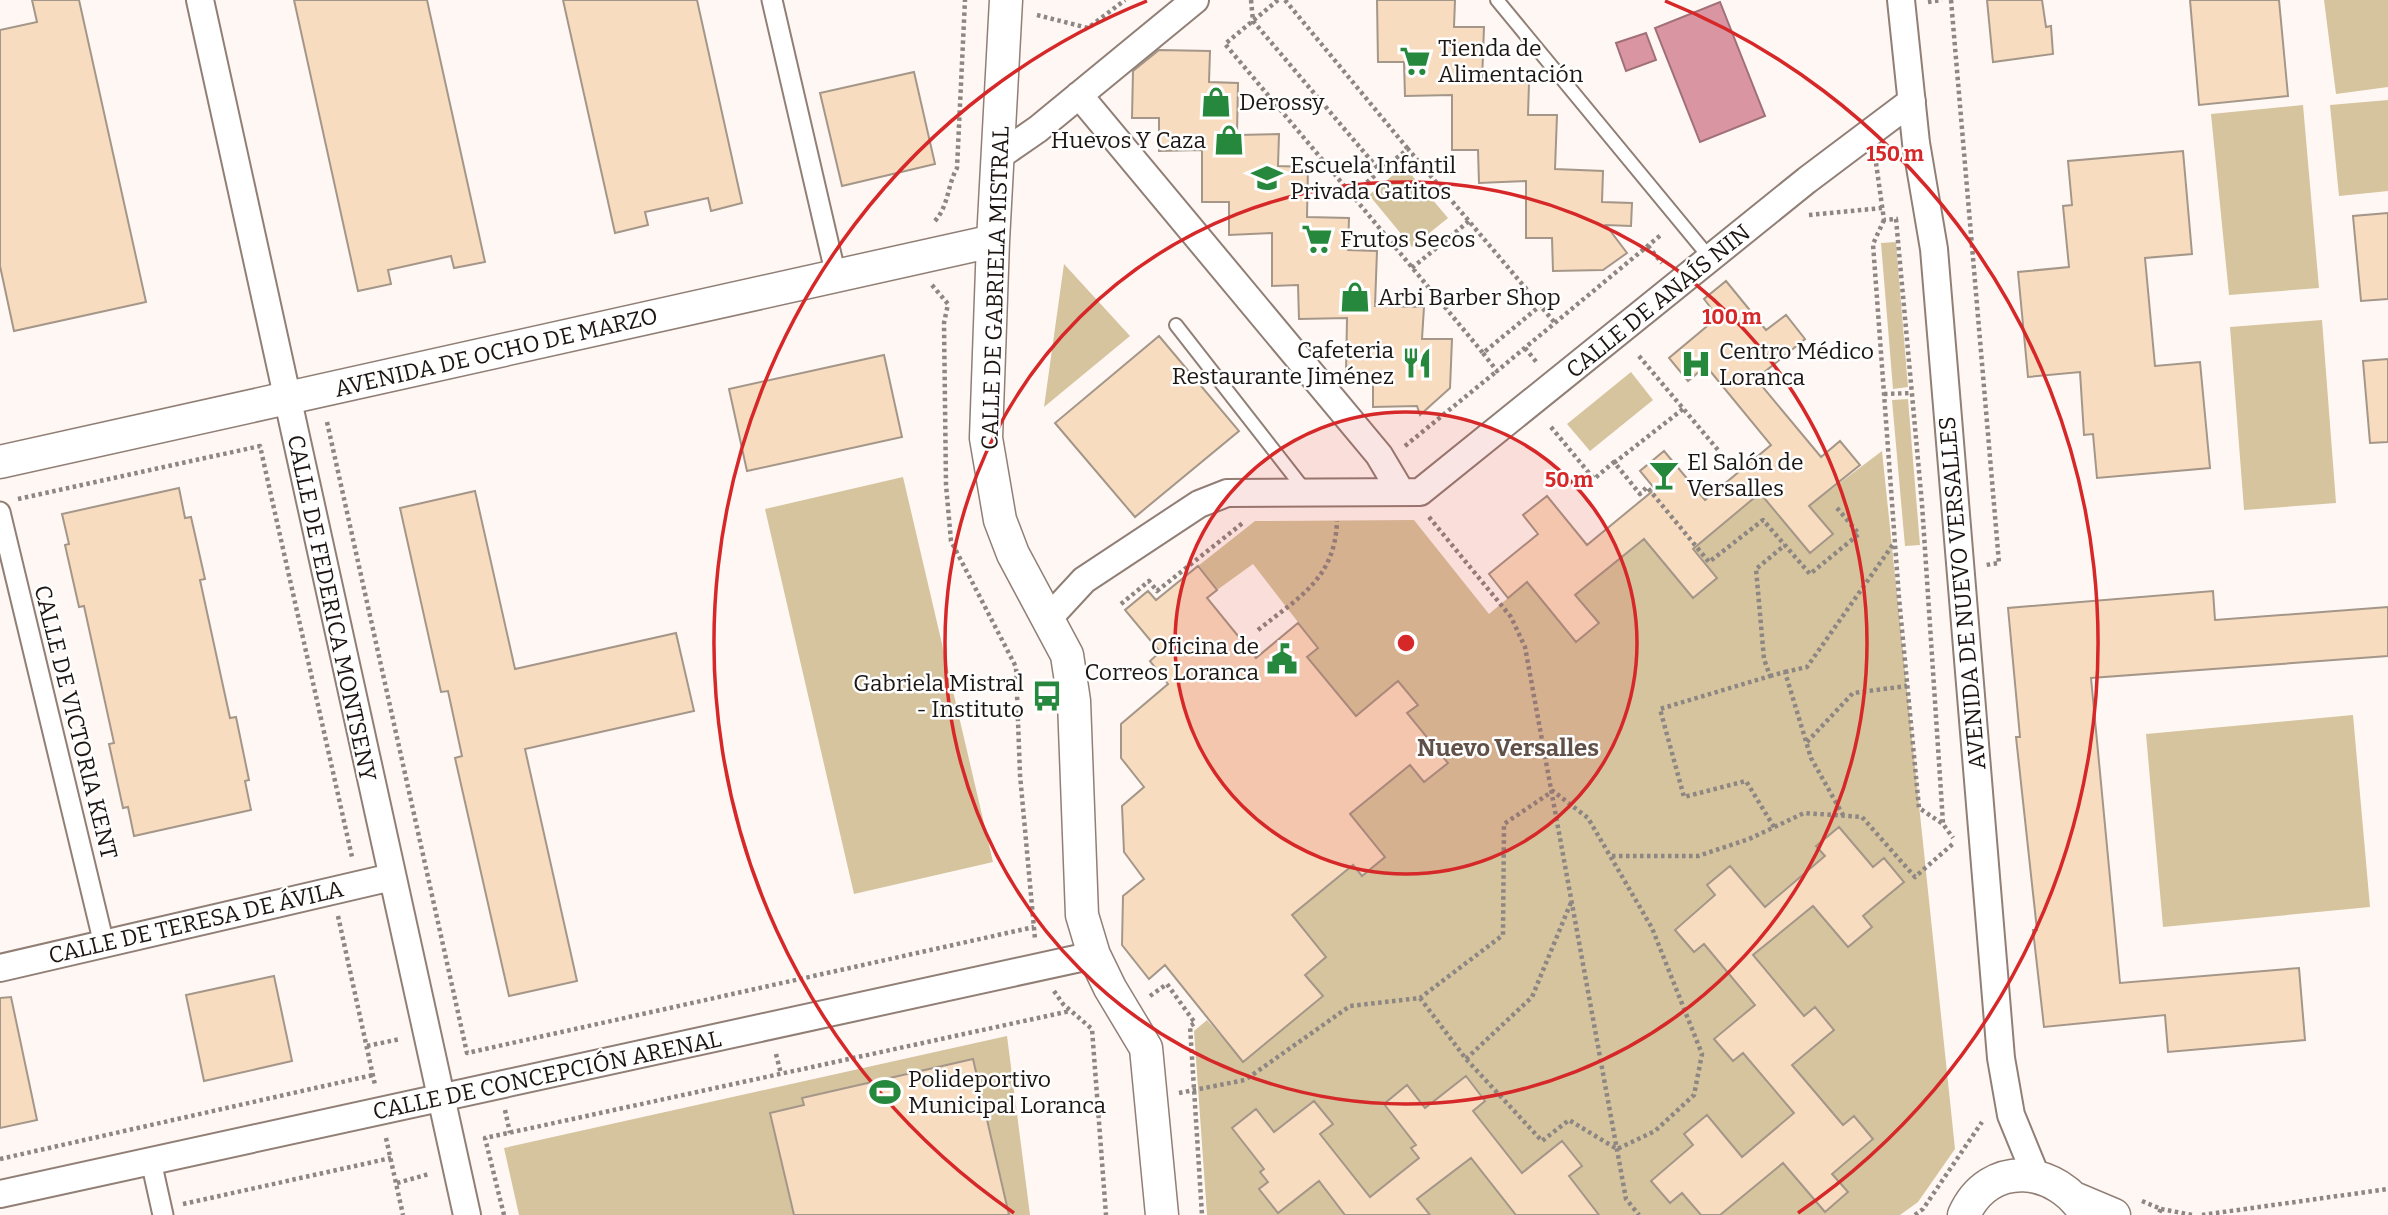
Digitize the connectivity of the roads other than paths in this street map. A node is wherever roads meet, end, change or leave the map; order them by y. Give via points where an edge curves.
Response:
1 (200, 0) edge
2 (772, 0) edge
3 (1006, 0) edge
4 (1195, 0) edge
5 (1497, 0) edge
6 (1899, 2) edge
7 (1079, 94) junction
8 (1912, 101) junction
9 (999, 156) junction
10 (993, 241) junction
11 (1710, 258) junction
12 (836, 276) junction
13 (1176, 325) dead end
14 (286, 398) junction
15 (0, 462) edge
16 (1410, 492) junction
17 (1307, 493) junction
18 (6, 506) edge
19 (1048, 620) junction
20 (391, 877) junction
21 (104, 944) junction
22 (1094, 955) junction
23 (0, 968) edge
24 (441, 1098) junction
25 (151, 1161) junction
26 (2036, 1176) junction
27 (0, 1194) edge
28 (2081, 1207) edge
29 (2126, 1207) edge
30 (162, 1212) edge
31 (467, 1215) edge
32 (1162, 1215) edge
33 (1964, 1215) edge

1 - 14 street, CALLE DE FEDERICA MONTSENY
2 - 12 street
3 - 9 street, CALLE DE GABRIELA MISTRAL
4 - 7 street
5 - 11 lane
6 - 8 street, AVENIDA DE NUEVO VERSALLES
7 - 9 street
7 - 16 street
8 - 11 street, CALLE DE ANAÍS NIN
8 - 26 street, AVENIDA DE NUEVO VERSALLES via 1934,249 2001,1058 2011,1115
9 - 10 street, CALLE DE GABRIELA MISTRAL
10 - 12 street, AVENIDA DE OCHO DE MARZO
10 - 19 street, CALLE DE GABRIELA MISTRAL via 986,438 1000,520
11 - 16 street, CALLE DE ANAÍS NIN
12 - 14 street, AVENIDA DE OCHO DE MARZO
13 - 17 lane
14 - 15 street, AVENIDA DE OCHO DE MARZO
14 - 20 street, CALLE DE FEDERICA MONTSENY
16 - 17 street
17 - 19 street via 1227,493 1199,504 1084,580
18 - 21 street, CALLE DE VICTORIA KENT
19 - 22 street, CALLE DE GABRIELA MISTRAL via 1067,655 1072,679 1082,915
20 - 21 street, CALLE DE TERESA DE ÁVILA
20 - 24 street, CALLE DE FEDERICA MONTSENY
21 - 23 street, CALLE DE TERESA DE ÁVILA
22 - 24 street, CALLE DE CONCEPCIÓN ARENAL
22 - 32 street, CALLE DE GABRIELA MISTRAL via 1146,1048
24 - 25 street, CALLE DE CONCEPCIÓN ARENAL
24 - 31 street, CALLE DE FEDERICA MONTSENY
25 - 27 street, CALLE DE CONCEPCIÓN ARENAL
25 - 30 street
26 - 28 street via 2059,1184
26 - 33 street via 1998,1180 1979,1192
28 - 29 street

